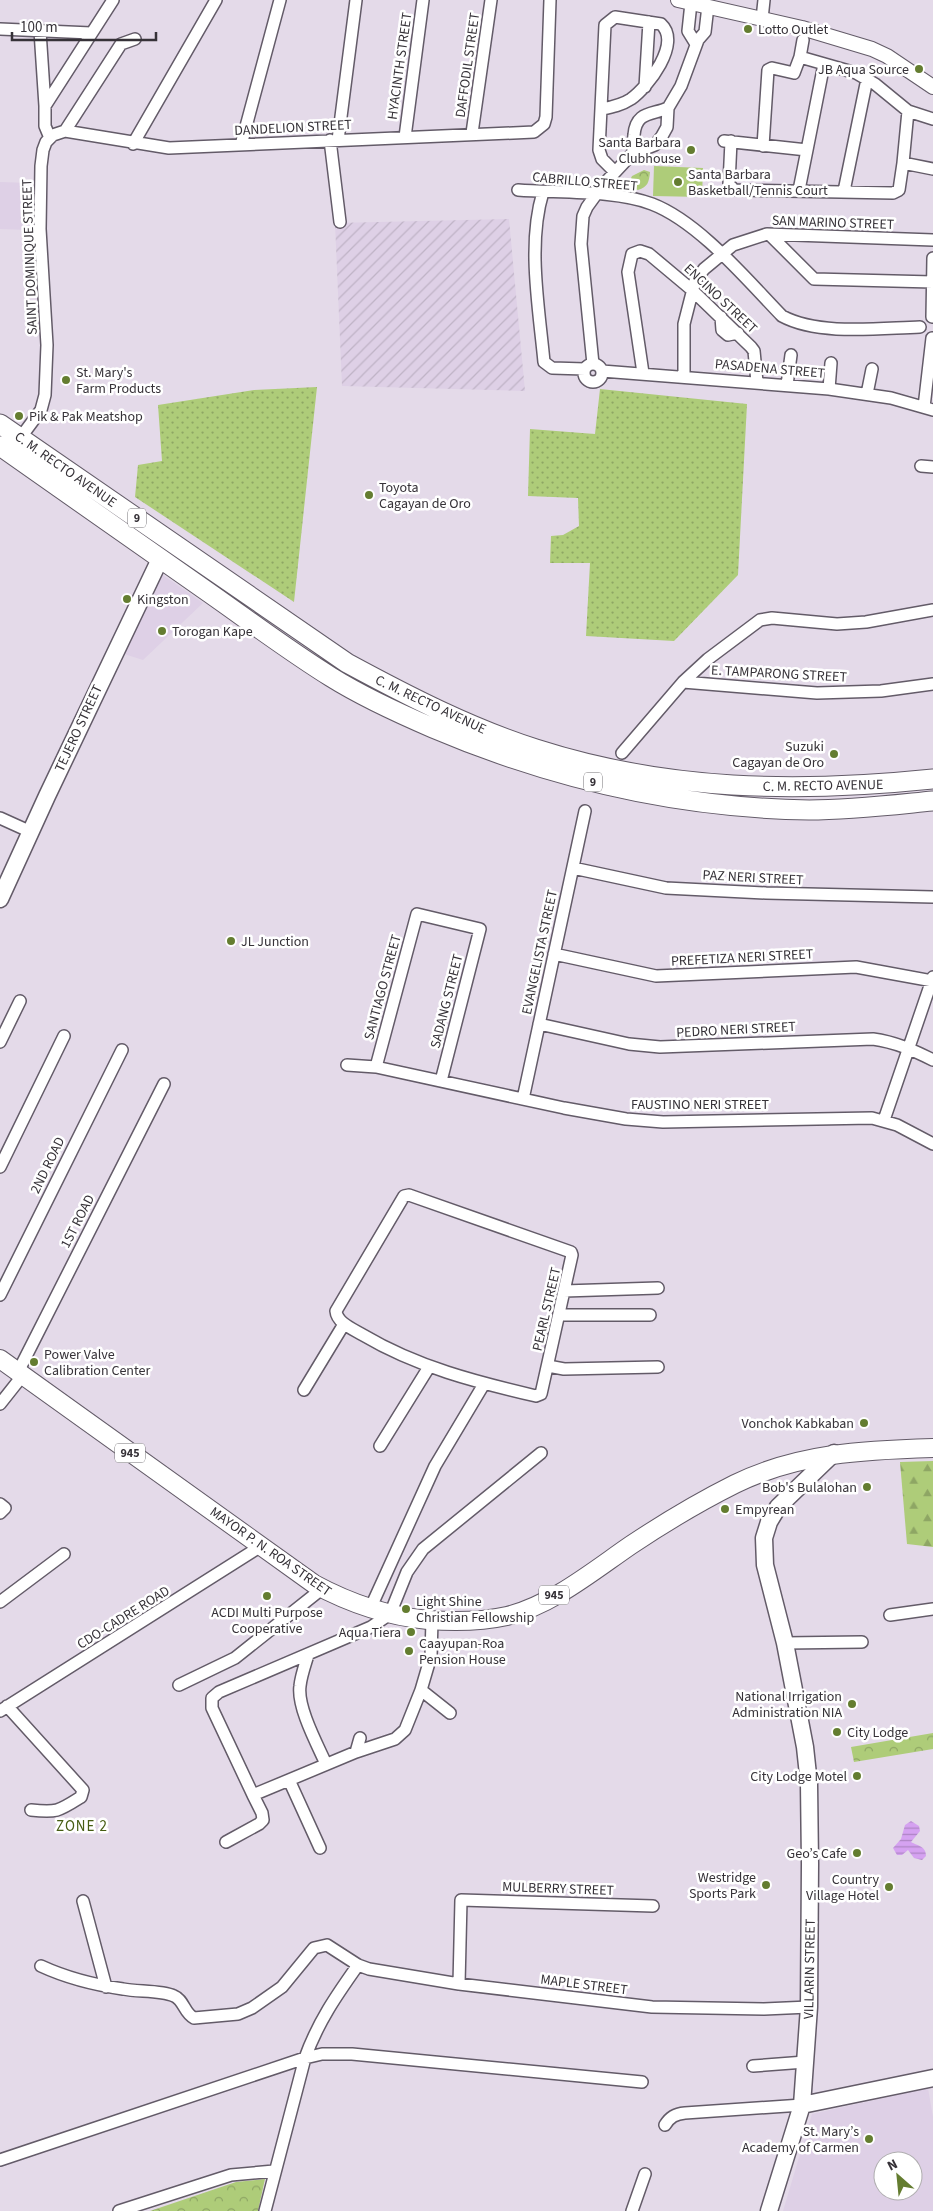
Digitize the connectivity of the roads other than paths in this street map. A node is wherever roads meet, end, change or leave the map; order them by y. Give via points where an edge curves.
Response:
1 (113, 0) edge
2 (216, 0) edge
3 (280, 0) edge
4 (356, 0) edge
5 (423, 0) edge
6 (491, 0) edge
7 (550, 0) edge
8 (764, 0) edge
9 (684, 1) edge
10 (708, 6) junction
11 (762, 19) junction
12 (649, 22) junction
13 (0, 29) edge
14 (40, 31) junction
15 (91, 33) junction
16 (135, 39) dead end
17 (803, 40) dead end
18 (696, 44) junction
19 (800, 58) junction
20 (824, 64) junction
21 (867, 79) junction
22 (645, 87) junction
23 (933, 87) edge
24 (46, 106) junction
25 (668, 108) junction
26 (602, 110) junction
27 (908, 111) junction
28 (933, 119) edge
29 (65, 131) junction
30 (472, 133) junction
31 (405, 137) junction
32 (50, 138) junction
33 (334, 140) junction
34 (133, 144) junction
35 (241, 145) junction
36 (763, 146) junction
37 (807, 150) junction
38 (632, 154) junction
39 (903, 163) junction
40 (933, 168) edge
41 (615, 172) junction
42 (518, 190) dead end
43 (799, 190) junction
44 (844, 191) junction
45 (543, 192) junction
46 (595, 195) junction
47 (340, 222) dead end
48 (770, 234) junction
49 (933, 240) edge
50 (721, 254) junction
51 (933, 258) edge
52 (933, 282) edge
53 (692, 290) junction
54 (932, 317) edge
55 (920, 327) junction
56 (932, 338) edge
57 (791, 355) dead end
58 (831, 363) dead end
59 (593, 368) junction
60 (930, 368) edge
61 (872, 369) dead end
62 (643, 373) junction
63 (684, 376) junction
64 (757, 382) junction
65 (787, 385) junction
66 (829, 389) junction
67 (868, 394) junction
68 (928, 409) edge
69 (0, 424) edge
70 (10, 445) edge
71 (921, 466) dead end
72 (933, 467) edge
73 (160, 559) junction
74 (933, 610) edge
75 (273, 612) junction
76 (294, 626) junction
77 (261, 630) junction
78 (282, 644) junction
79 (684, 682) junction
80 (933, 684) edge
81 (622, 753) dead end
82 (605, 776) junction
83 (933, 779) edge
84 (933, 801) edge
85 (585, 811) dead end
86 (0, 818) edge
87 (31, 832) junction
88 (573, 868) junction
89 (933, 897) edge
90 (0, 899) edge
91 (480, 929) joint
92 (554, 954) junction
93 (933, 979) edge
94 (20, 1001) dead end
95 (539, 1024) junction
96 (64, 1036) dead end
97 (0, 1042) edge
98 (909, 1048) junction
99 (122, 1050) dead end
100 (933, 1060) edge
101 (347, 1066) dead end
102 (376, 1067) junction
103 (441, 1081) junction
104 (164, 1084) dead end
105 (523, 1099) junction
106 (884, 1120) junction
107 (933, 1144) edge
108 (0, 1167) edge
109 (658, 1288) dead end
110 (564, 1291) junction
111 (0, 1295) edge
112 (559, 1315) junction
113 (650, 1315) dead end
114 (344, 1324) junction
115 (0, 1359) edge
116 (548, 1366) junction
117 (429, 1367) junction
118 (658, 1367) dead end
119 (20, 1374) junction
120 (484, 1384) junction
121 (304, 1390) dead end
122 (0, 1404) edge
123 (380, 1446) dead end
124 (933, 1448) edge
125 (540, 1453) dead end
126 (834, 1453) junction
127 (261, 1546) junction
128 (64, 1554) dead end
129 (323, 1588) junction
130 (0, 1602) edge
131 (370, 1609) junction
132 (933, 1609) edge
133 (390, 1614) junction
134 (890, 1615) dead end
135 (432, 1620) junction
136 (862, 1642) dead end
137 (785, 1643) junction
138 (308, 1655) junction
139 (179, 1685) dead end
140 (421, 1690) junction
141 (4, 1709) edge
142 (450, 1713) dead end
143 (360, 1738) dead end
144 (356, 1752) junction
145 (326, 1764) junction
146 (288, 1780) junction
147 (253, 1795) junction
148 (31, 1810) dead end
149 (226, 1842) dead end
150 (320, 1848) dead end
151 (83, 1901) dead end
152 (653, 1906) dead end
153 (358, 1965) junction
154 (41, 1966) dead end
155 (459, 1984) junction
156 (106, 1986) junction
157 (809, 2007) junction
158 (305, 2058) junction
159 (805, 2062) junction
160 (753, 2066) dead end
161 (933, 2078) edge
162 (642, 2082) dead end
163 (802, 2105) junction
164 (665, 2125) dead end
165 (0, 2160) edge
166 (274, 2171) junction
167 (645, 2174) dead end
168 (119, 2211) edge
169 (265, 2211) edge
170 (632, 2211) edge
171 (768, 2211) edge

1 - 15 street
2 - 34 street
3 - 35 street
4 - 33 street
5 - 31 street, HYACINTH STREET
6 - 30 street, DAFFODIL STREET
7 - 30 street, DANDELION STREET via 546,117 540,128 530,133
8 - 11 street
9 - 10 street
9 - 18 street via 688,31
10 - 11 street
10 - 18 street via 705,32
11 - 23 street via 872,49
12 - 22 street
12 - 22 street via 663,26 668,40 660,66
12 - 26 street via 615,17 605,24
13 - 14 street
14 - 15 street
14 - 24 street
15 - 24 street
16 - 29 street via 120,44
17 - 19 street
18 - 25 street via 679,91
19 - 20 street
19 - 36 street via 794,72 768,70
20 - 21 street
20 - 37 street
21 - 27 street
21 - 44 street
22 - 26 street via 626,102
24 - 32 street via 44,126
25 - 38 street via 667,127 658,142
25 - 38 street via 650,112 640,119 634,133
26 - 41 street via 599,150 602,159
27 - 28 street
27 - 39 street
29 - 32 street
29 - 34 street, DANDELION STREET
30 - 31 street, DANDELION STREET
31 - 33 street, DANDELION STREET
32 - 70 street, SAINT DOMINIQUE STREET via 42,150 40,186 47,346 45,395 41,410
33 - 35 street, DANDELION STREET
33 - 47 street
34 - 35 street, DANDELION STREET via 169,148
36 - 37 street
36 - 43 street via 728,141 729,184 732,189
37 - 43 street
38 - 41 street
39 - 40 street
39 - 44 street via 897,193
41 - 46 street
42 - 45 street, CABRILLO STREET
43 - 44 street
45 - 46 street, CABRILLO STREET
45 - 59 street, PASADENA STREET via 537,213 536,248 544,362 552,368
46 - 50 street, CABRILLO STREET via 652,204 680,219
46 - 59 street via 587,207 581,231
48 - 49 street, SAN MARINO STREET
48 - 50 street, SAN MARINO STREET via 740,242
48 - 52 street via 814,278
50 - 53 street, SAN MARINO STREET via 704,269
50 - 55 street, CABRILLO STREET via 782,316 791,320 840,328
51 - 52 street
52 - 54 street
53 - 62 street, ENCINO STREET via 649,254 640,250 632,254 628,272
53 - 63 street, SAN MARINO STREET via 683,327
53 - 64 street, ENCINO STREET via 754,351
54 - 55 street via 925,318
55 - 56 street via 924,336
56 - 60 street
57 - 65 street
58 - 66 street
59 - 62 street, PASADENA STREET
60 - 68 street
61 - 67 street
62 - 63 street, PASADENA STREET
63 - 64 street, PASADENA STREET
64 - 65 street, PASADENA STREET
65 - 66 street, PASADENA STREET
66 - 67 street, PASADENA STREET
67 - 68 street, PASADENA STREET
69 - 70 highway, C. M. RECTO AVENUE / 9
70 - 73 highway, C. M. RECTO AVENUE / 9
70 - 75 highway, C. M. RECTO AVENUE / 9
71 - 72 street
73 - 77 highway, C. M. RECTO AVENUE / 9
73 - 87 main road, TEJERO STREET
74 - 79 street via 838,624 766,618 750,625
75 - 76 highway, C. M. RECTO AVENUE / 9
75 - 77 highway
76 - 78 highway
76 - 82 highway, C. M. RECTO AVENUE / 9 via 348,663 398,691 534,749 580,762
77 - 78 highway, C. M. RECTO AVENUE / 9
78 - 82 highway, C. M. RECTO AVENUE / 9 via 331,677 405,716 464,741 537,767
79 - 80 street, E. TAMPARONG STREET via 818,693 881,691
79 - 81 street
82 - 83 highway, C. M. RECTO AVENUE / 9 via 812,788
82 - 84 highway, C. M. RECTO AVENUE / 9 via 656,797 721,805 809,810
85 - 88 street, EVANGELISTA STREET
86 - 87 street
87 - 90 main road, TEJERO STREET
88 - 89 street, PAZ NERI STREET via 666,888
88 - 92 street, EVANGELISTA STREET
91 - 102 street, SANTIAGO STREET via 417,914
91 - 103 street, SADANG STREET
92 - 93 street, PREFETIZA NERI STREET via 656,976 856,967
92 - 95 street, EVANGELISTA STREET
93 - 98 street
94 - 97 street
95 - 98 street, PEDRO NERI STREET via 629,1044 660,1047 863,1039
95 - 105 street, EVANGELISTA STREET
96 - 108 street
98 - 100 street, PEDRO NERI STREET
98 - 106 street
99 - 111 street, 2ND ROAD
101 - 102 street, FAUSTINO NERI STREET
102 - 103 street, FAUSTINO NERI STREET
103 - 105 street, FAUSTINO NERI STREET
104 - 119 street, 1ST ROAD
105 - 106 street, FAUSTINO NERI STREET via 626,1120 859,1117
106 - 107 street, FAUSTINO NERI STREET
109 - 110 street
110 - 112 street, PEARL STREET
110 - 114 street, PEARL STREET via 573,1257 570,1252 409,1195 404,1196 336,1310
112 - 113 street
112 - 116 street, PEARL STREET
114 - 117 street, PEARL STREET via 388,1350
114 - 121 street
115 - 119 main road, MAYOR P. N. ROA STREET / 945
116 - 118 street via 564,1369
116 - 120 street, PEARL STREET via 541,1394 536,1396
117 - 120 street, PEARL STREET
117 - 123 street
119 - 122 street, 1ST ROAD
119 - 127 main road, MAYOR P. N. ROA STREET / 945
120 - 131 street via 435,1466
124 - 126 main road, MAYOR P. N. ROA STREET / 945
125 - 133 street via 423,1549 407,1572
126 - 135 main road, MAYOR P. N. ROA STREET / 945 via 784,1464 736,1484 669,1520 576,1582 528,1608 479,1621
126 - 137 main road, VILLARIN STREET via 778,1507 764,1538 766,1565
127 - 129 main road, MAYOR P. N. ROA STREET / 945
127 - 141 street, CDO-CADRE ROAD
128 - 130 street
129 - 131 main road, MAYOR P. N. ROA STREET / 945
129 - 139 street via 235,1658
131 - 133 main road, MAYOR P. N. ROA STREET / 945
132 - 134 street
133 - 135 main road, MAYOR P. N. ROA STREET / 945
133 - 138 street via 371,1627
135 - 140 street via 431,1656
136 - 137 street
137 - 157 main road, VILLARIN STREET via 810,1784
138 - 145 street via 299,1687 300,1695
138 - 147 street via 219,1692 211,1701
140 - 142 street
140 - 144 street via 405,1730 395,1739
141 - 148 street via 83,1790 81,1797 60,1810 50,1813
143 - 144 street
144 - 145 street
145 - 146 street
146 - 147 street
146 - 150 street
147 - 149 street via 263,1820
151 - 156 street
152 - 155 street, MULBERRY STREET via 461,1900
153 - 155 street, MAPLE STREET
153 - 156 street, MAPLE STREET via 328,1945 318,1946 282,1987 257,2005 238,2014 203,2018 191,2016 179,1999 169,1994
153 - 158 street via 325,2013
154 - 156 street, MAPLE STREET via 63,1976
155 - 157 street, MAPLE STREET via 652,2007
157 - 159 main road, VILLARIN STREET
158 - 162 street via 322,2054 352,2054
158 - 165 street
158 - 166 street
159 - 160 street
159 - 163 main road, VILLARIN STREET
161 - 163 main road
163 - 164 street via 676,2114
163 - 171 main road, VILLARIN STREET
166 - 168 street via 231,2175
166 - 169 street
167 - 170 street

